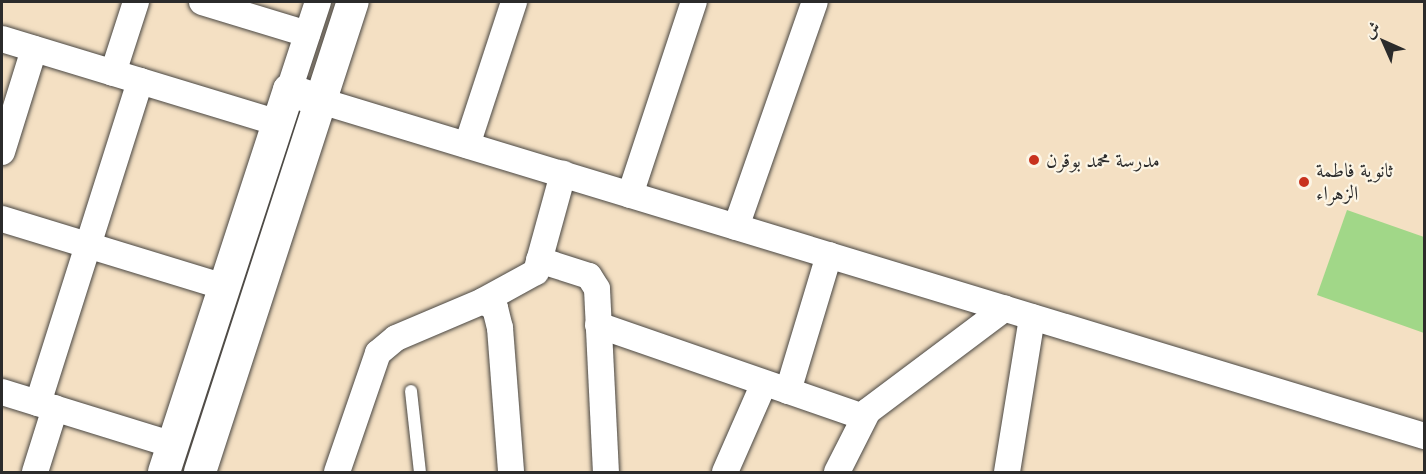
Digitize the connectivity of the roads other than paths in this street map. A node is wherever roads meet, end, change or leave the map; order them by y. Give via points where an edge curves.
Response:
1 (136, 2) edge
2 (202, 2) edge
3 (318, 2) edge
4 (353, 2) edge
5 (514, 2) edge
6 (694, 2) edge
7 (815, 2) edge
8 (231, 6) edge
9 (307, 34) junction
10 (2, 39) edge
11 (34, 49) junction
12 (113, 73) junction
13 (140, 81) junction
14 (289, 90) junction
15 (321, 101) junction
16 (278, 123) junction
17 (467, 145) junction
18 (2, 152) edge
19 (563, 174) junction
20 (630, 195) junction
21 (2, 219) edge
22 (736, 227) junction
23 (88, 245) junction
24 (829, 255) junction
25 (539, 260) junction
26 (225, 287) junction
27 (483, 301) junction
28 (1005, 308) junction
29 (1032, 317) junction
30 (598, 325) junction
31 (764, 382) junction
32 (411, 391) dead end
33 (788, 391) junction
34 (2, 392) edge
35 (46, 406) junction
36 (864, 417) junction
37 (1425, 436) edge
38 (169, 459) edge
39 (35, 472) edge
40 (200, 472) edge
41 (337, 472) edge
42 (420, 472) edge
43 (511, 472) edge
44 (606, 472) edge
45 (724, 472) edge
46 (837, 472) edge
47 (1008, 472) edge

1 - 12 street
2 - 8 street
3 - 9 street
4 - 15 street
5 - 17 street
6 - 20 street
7 - 22 street
8 - 9 street
9 - 14 street
10 - 11 street
11 - 12 street
11 - 18 street
12 - 13 street
13 - 16 street
13 - 23 street
14 - 15 street
14 - 16 street
15 - 17 street
15 - 40 street
16 - 26 street
17 - 19 street
19 - 20 street
19 - 25 street
20 - 22 street
21 - 23 street
22 - 24 street
23 - 26 street
23 - 35 street
24 - 28 street
24 - 33 street
25 - 27 street via 536,272
25 - 30 street via 589,276 597,289
26 - 38 street
27 - 41 street via 396,338 378,353
27 - 43 street via 495,308 500,328
28 - 29 street
28 - 36 street
29 - 37 street
29 - 47 street
30 - 31 street
30 - 44 street
31 - 33 street
31 - 45 street
32 - 42 lane
33 - 36 street
34 - 35 street
35 - 38 street
35 - 39 street
36 - 46 street

